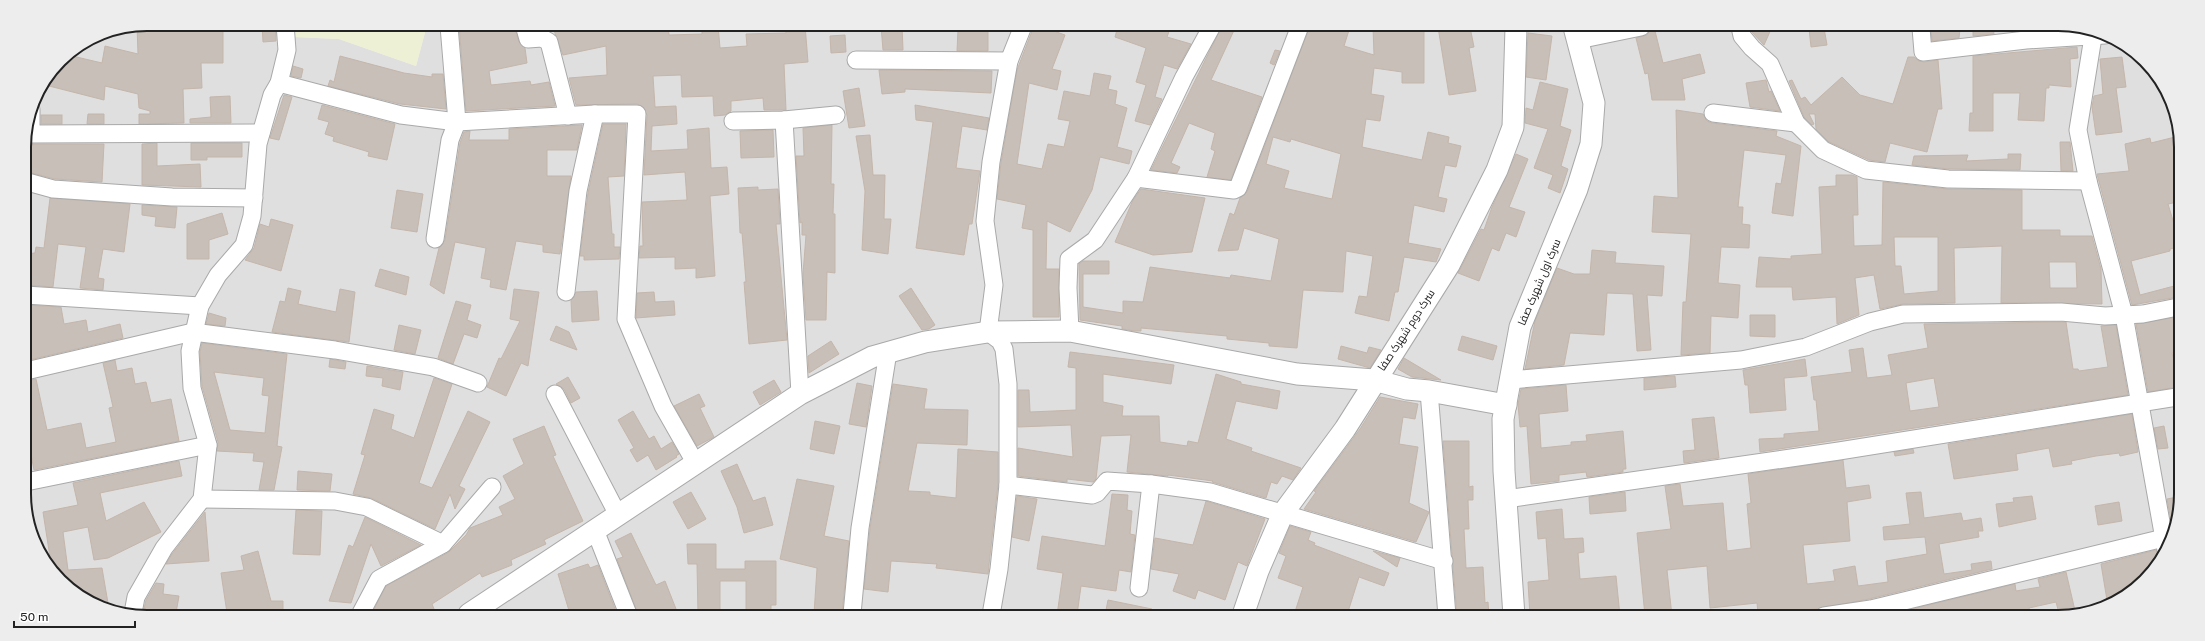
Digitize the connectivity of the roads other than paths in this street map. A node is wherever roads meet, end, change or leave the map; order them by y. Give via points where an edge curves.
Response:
1 (286, 31) edge
2 (449, 31) edge
3 (526, 31) edge
4 (1021, 31) edge
5 (1209, 31) edge
6 (1298, 31) edge
7 (1516, 31) edge
8 (1604, 31) edge
9 (1741, 31) edge
10 (1921, 31) edge
11 (1576, 34) edge
12 (2087, 35) edge
13 (2096, 38) edge
14 (856, 60) dead end
15 (1009, 61) junction
16 (279, 83) junction
17 (1713, 113) dead end
18 (595, 114) junction
19 (836, 115) dead end
20 (568, 116) junction
21 (784, 120) junction
22 (733, 121) dead end
23 (457, 122) junction
24 (1796, 123) junction
25 (261, 133) junction
26 (32, 134) edge
27 (1136, 178) junction
28 (2088, 181) junction
29 (31, 183) edge
30 (254, 198) junction
31 (435, 238) dead end
32 (566, 292) dead end
33 (31, 294) edge
34 (200, 306) junction
35 (2174, 308) edge
36 (2124, 315) junction
37 (1070, 331) junction
38 (193, 332) junction
39 (988, 332) junction
40 (888, 352) junction
41 (31, 370) edge
42 (1374, 380) junction
43 (1510, 380) junction
44 (478, 383) dead end
45 (1429, 391) junction
46 (555, 394) dead end
47 (800, 394) junction
48 (2174, 398) edge
49 (2140, 404) junction
50 (1506, 405) junction
51 (208, 445) junction
52 (696, 464) junction
53 (31, 481) edge
54 (1151, 484) junction
55 (1008, 485) junction
56 (492, 487) dead end
57 (202, 499) junction
58 (1506, 499) junction
59 (1283, 513) junction
60 (618, 515) junction
61 (595, 530) junction
62 (2166, 536) edge
63 (2163, 542) edge
64 (443, 544) junction
65 (1444, 561) junction
66 (1139, 588) dead end
67 (134, 609) edge
68 (363, 610) edge
69 (475, 610) edge
70 (626, 610) edge
71 (852, 610) edge
72 (992, 610) edge
73 (1245, 610) edge
74 (1448, 610) edge
75 (1514, 610) edge
76 (1865, 610) edge

1 - 16 street via 287,50
2 - 23 street
3 - 20 street via 528,39 542,38 549,42
4 - 15 street
5 - 27 street via 1184,77
6 - 27 street via 1238,188 1234,190 1203,187
7 - 42 street, سرک دوم شهرک صفا via 1513,127 1497,170 1449,265
8 - 11 street
9 - 24 street via 1752,48 1770,64
10 - 12 street via 1924,52
11 - 43 street, سرک اول شهرک صفا via 1594,103 1591,144 1574,196 1520,327
13 - 28 street via 2078,130
14 - 15 street
15 - 39 street via 991,162 985,221 994,285
16 - 23 street via 401,115
16 - 25 street via 272,95
17 - 24 street
18 - 20 street
18 - 32 street via 578,191
18 - 52 street via 637,114 638,117 626,319 663,406
19 - 21 street
20 - 23 street
21 - 22 street
21 - 47 street
23 - 31 street via 450,140
24 - 28 street via 1823,150 1866,170 1948,179
25 - 26 street
25 - 30 street
27 - 37 street via 1094,240 1069,259
28 - 36 street
29 - 30 street via 53,189 172,197
30 - 34 street via 244,244 218,275
33 - 34 street
34 - 38 street
35 - 36 street
36 - 43 street via 2061,312 1903,314 1870,322 1806,347 1741,360
36 - 49 street
37 - 39 street
37 - 42 street via 1296,374
38 - 41 street
38 - 44 street via 335,350 433,367
38 - 51 street via 190,351 192,388
39 - 40 street via 924,342
39 - 55 street via 1000,341 1004,349 1008,384
40 - 47 street via 872,356
40 - 71 street via 860,528
42 - 45 street via 1407,389
42 - 59 street, سرک دوم شهرک صفا via 1345,429
43 - 50 street, سرک اول شهرک صفا
45 - 50 street
45 - 65 street
46 - 60 street
47 - 52 street
48 - 49 street
49 - 58 street
49 - 62 street
50 - 58 street, سرک اول شهرک صفا via 1503,419
51 - 53 street
51 - 57 street
52 - 60 street
54 - 55 street via 1107,481 1092,495
54 - 59 street via 1210,492
54 - 66 street
55 - 72 street
56 - 64 street
57 - 64 street via 278,499 348,503 367,507
57 - 67 street via 164,548 136,597
58 - 75 street, سرک اول شهرک صفا
59 - 65 street
59 - 73 street, سرک دوم شهرک صفا
60 - 61 street
61 - 69 street
61 - 70 street
63 - 76 street
64 - 68 street via 380,580
65 - 74 street

